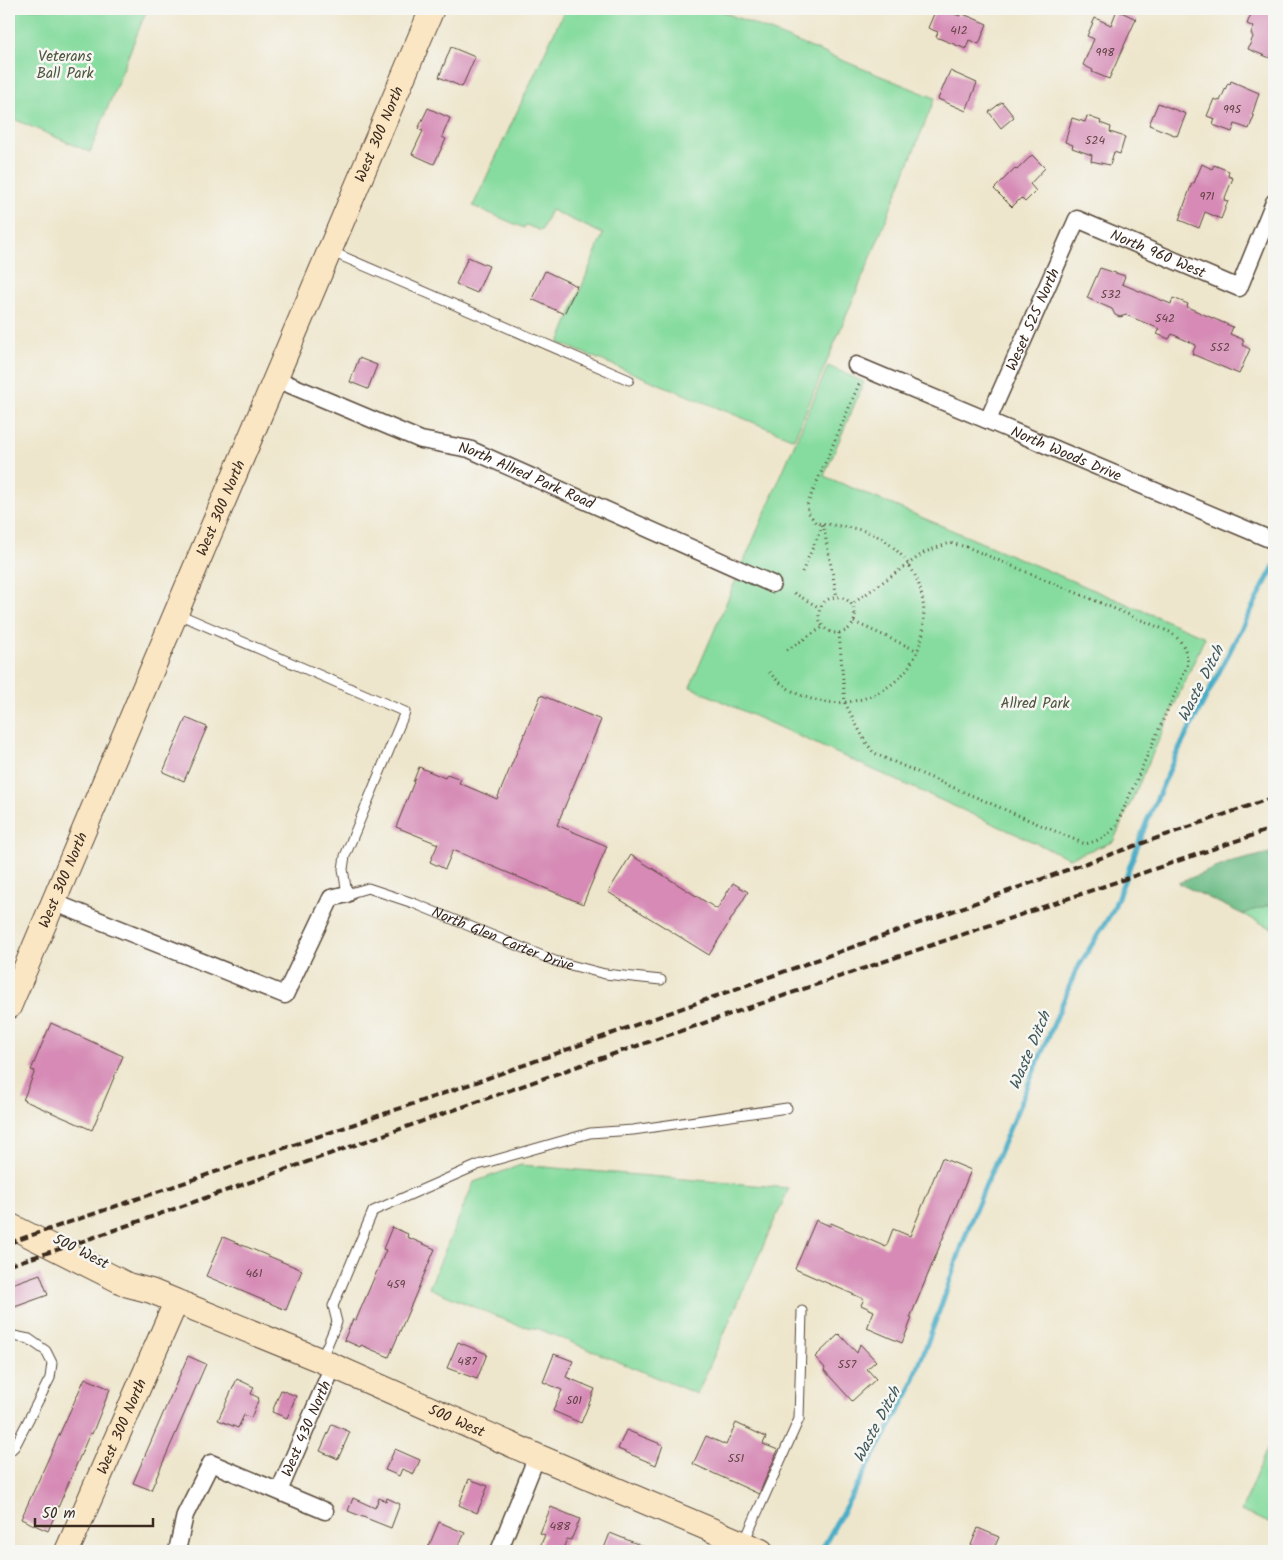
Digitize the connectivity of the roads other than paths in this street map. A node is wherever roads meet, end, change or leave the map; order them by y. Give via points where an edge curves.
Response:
1 (432, 9) edge
2 (1274, 202) edge
3 (1077, 219) joint
4 (330, 251) junction
5 (859, 372) road end
6 (276, 379) junction
7 (630, 380) dead end
8 (988, 420) junction
9 (1274, 541) edge
10 (772, 584) dead end
11 (176, 613) junction
12 (347, 894) junction
13 (53, 902) junction
14 (661, 980) dead end
15 (9, 1007) edge
16 (787, 1108) dead end
17 (9, 1214) edge
18 (9, 1225) edge
19 (151, 1291) junction
20 (176, 1302) junction
21 (802, 1311) dead end
22 (9, 1335) edge
23 (327, 1363) junction
24 (9, 1452) edge
25 (537, 1456) junction
26 (278, 1491) junction
27 (326, 1511) dead end
28 (752, 1548) edge
29 (67, 1551) edge
30 (177, 1551) edge
31 (499, 1551) edge

1 - 4 street, West 300 North
2 - 3 street, North 960 West via 1238,288
3 - 8 street, Weset 525 North
4 - 6 street, West 300 North
4 - 7 lane
5 - 8 street, North Woods Drive
6 - 10 street, North Allred Park Road via 421,440 469,449
6 - 11 street, West 300 North
8 - 9 street, North Woods Drive
11 - 12 lane via 405,712 345,856 343,869
11 - 13 street, West 300 North
12 - 13 street via 331,898 286,995
12 - 14 lane, North Glen Carter Drive via 368,888 555,961 605,974
13 - 15 street, West 300 North
16 - 23 lane via 590,1133 478,1165 373,1211 333,1306 337,1322
17 - 19 street, 500 West via 131,1276
18 - 19 street, 500 West via 128,1285
19 - 20 street, 500 West
20 - 23 street, 500 West
20 - 29 street, West 300 North
21 - 28 lane via 799,1418
22 - 24 lane via 29,1340 46,1351 52,1363 50,1378
23 - 25 street, 500 West
23 - 26 street, West 430 North
25 - 28 street, 500 West
25 - 31 street
26 - 27 street
26 - 30 street via 212,1463 185,1515

